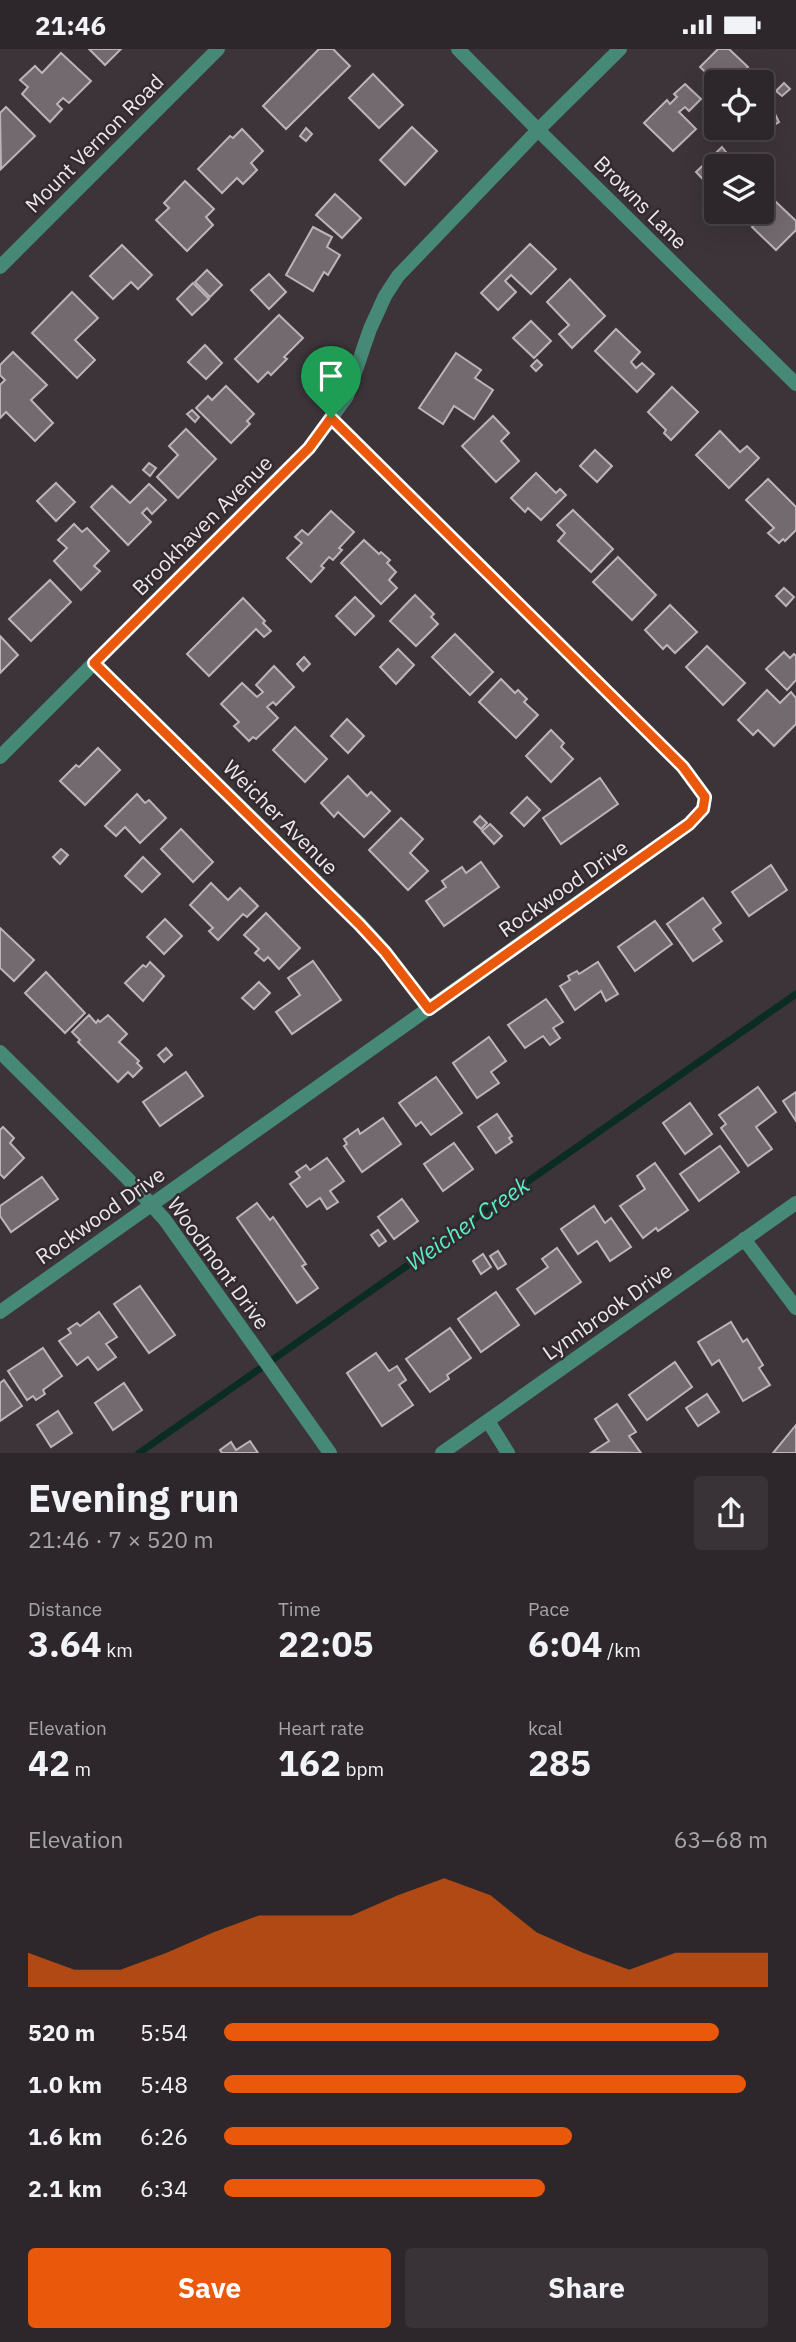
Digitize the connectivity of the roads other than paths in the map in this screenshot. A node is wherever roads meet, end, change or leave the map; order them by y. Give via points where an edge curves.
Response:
1 (218, 49) edge
2 (458, 49) edge
3 (620, 49) edge
4 (538, 130) junction
5 (0, 267) edge
6 (796, 384) edge
7 (331, 418) junction
8 (94, 663) junction
9 (0, 757) edge
10 (429, 1009) junction
11 (0, 1052) edge
12 (796, 1203) edge
13 (150, 1205) junction
14 (744, 1239) junction
15 (796, 1308) edge
16 (0, 1312) edge
17 (488, 1421) junction
18 (330, 1453) edge
19 (442, 1453) edge
20 (508, 1453) edge

1 - 5 street, Mount Vernon Road
2 - 4 street, Browns Lane
3 - 4 street, Brookhaven Avenue
4 - 6 street, Browns Lane
4 - 7 street, Brookhaven Avenue via 398,276 370,329 347,396
7 - 8 street, Brookhaven Avenue via 309,448
7 - 10 street, Rockwood Drive via 683,767 705,797 703,809 689,824
8 - 9 street, Brookhaven Avenue
8 - 10 street, Weicher Avenue via 359,924
10 - 13 street, Rockwood Drive
11 - 13 street, Woodmont Drive
12 - 14 street, Lynnbrook Drive
13 - 16 street, Rockwood Drive
13 - 18 street, Woodmont Drive
14 - 15 street
14 - 17 street, Lynnbrook Drive
17 - 19 street, Lynnbrook Drive
17 - 20 street

